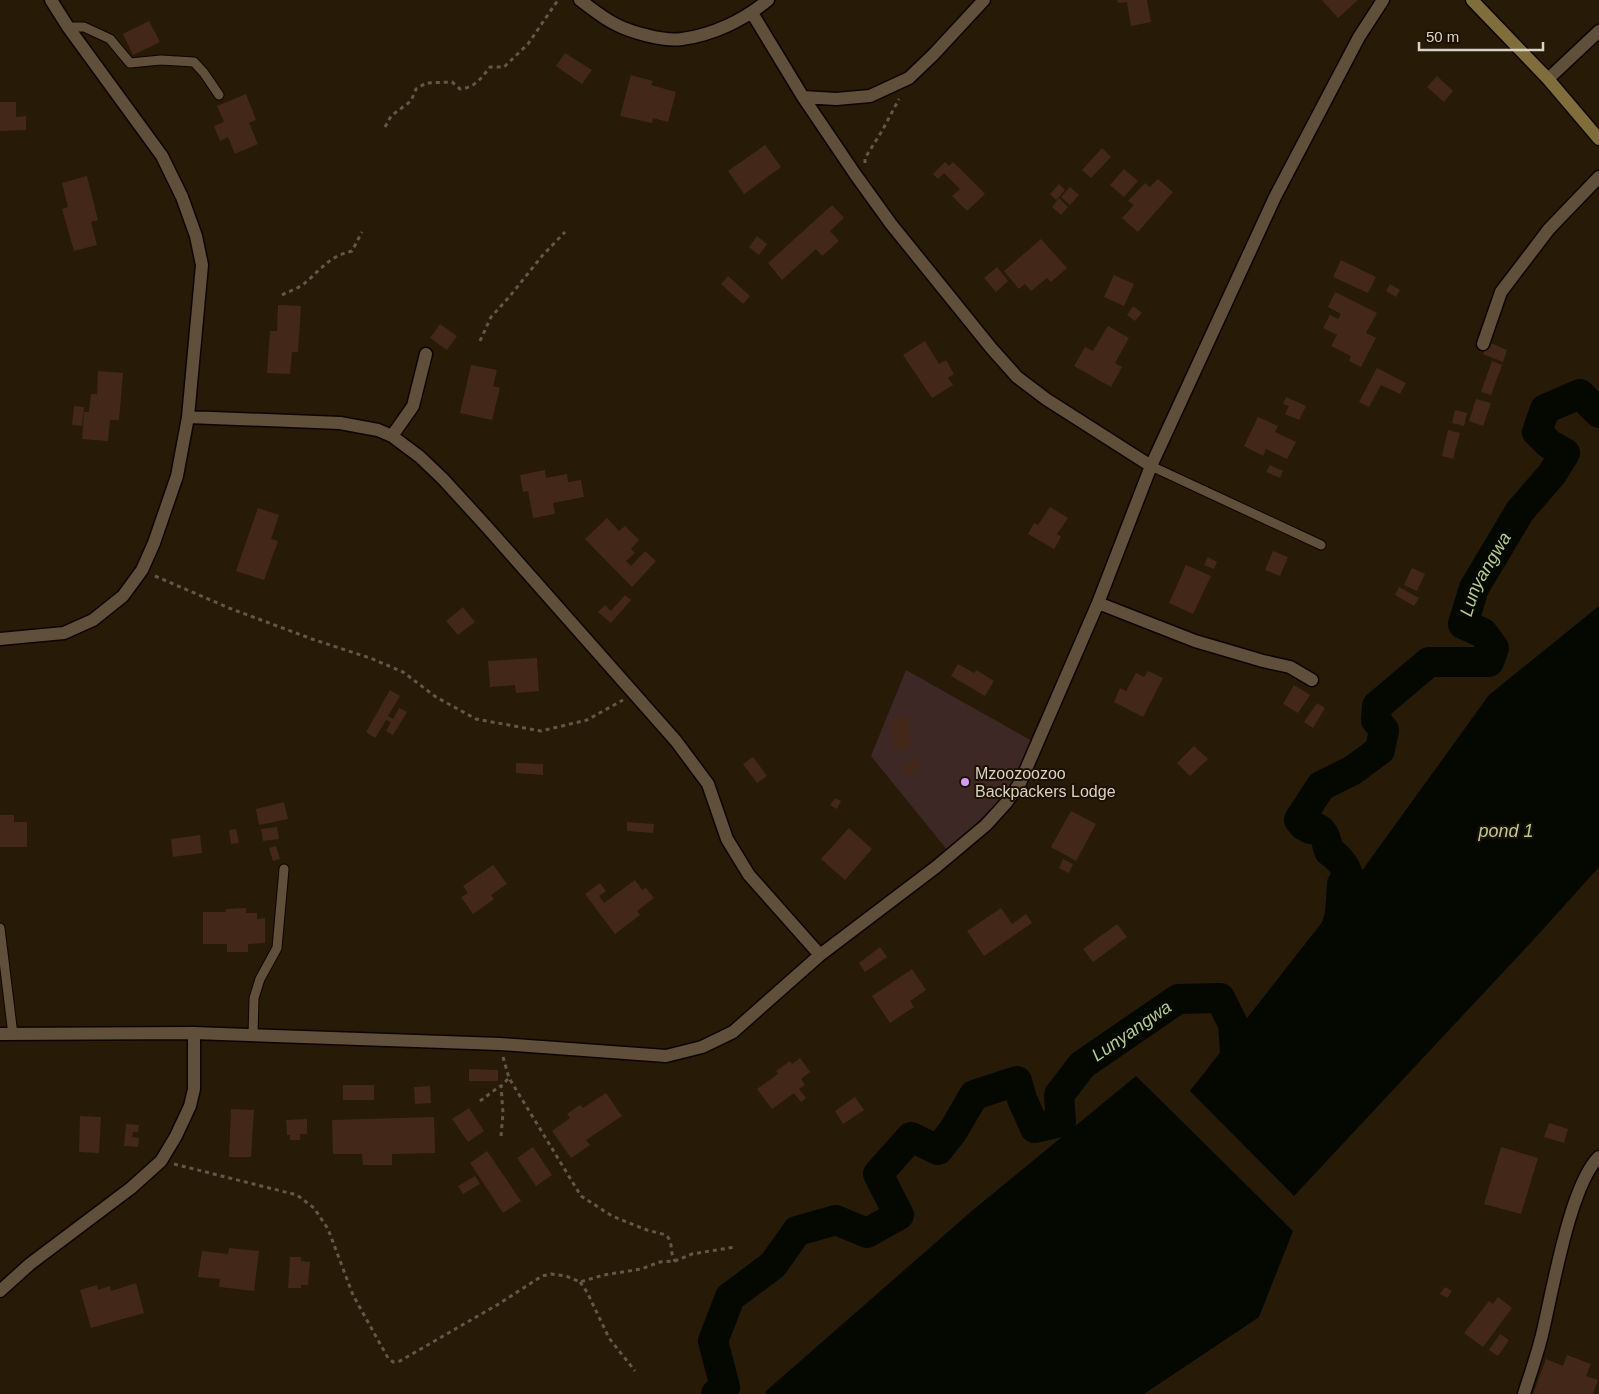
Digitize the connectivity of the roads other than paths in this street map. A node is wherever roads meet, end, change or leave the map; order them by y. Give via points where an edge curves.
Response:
1 (51, 0) edge
2 (580, 0) edge
3 (768, 0) edge
4 (984, 0) edge
5 (1383, 0) edge
6 (1472, 0) edge
7 (752, 13) junction
8 (68, 27) junction
9 (1599, 31) edge
10 (1548, 79) junction
11 (219, 95) dead end
12 (803, 97) junction
13 (1599, 139) edge
14 (1599, 177) edge
15 (1483, 344) dead end
16 (426, 354) dead end
17 (188, 417) junction
18 (392, 436) junction
19 (1151, 466) junction
20 (1321, 545) dead end
21 (1098, 604) junction
22 (0, 639) edge
23 (1312, 680) dead end
24 (284, 869) dead end
25 (0, 928) edge
26 (820, 955) junction
27 (194, 1033) junction
28 (0, 1034) edge
29 (13, 1035) junction
30 (254, 1035) junction
31 (1599, 1157) edge
32 (0, 1291) edge
33 (1524, 1394) edge

1 - 8 street
2 - 7 street via 615,24 643,35 680,40 718,30
3 - 7 street
4 - 12 street via 909,78 870,96 836,100
5 - 19 street via 1359,37 1275,197
6 - 10 street
7 - 12 street
8 - 11 lane via 84,27 110,39 130,63 161,60 194,62
8 - 17 street via 162,156 196,236 202,265
9 - 10 street
10 - 13 street
12 - 19 street via 891,224 1017,377
14 - 15 street via 1548,229 1501,292
16 - 18 street via 413,406
17 - 18 street via 340,423
17 - 22 street via 177,476 154,543 142,570 123,596 93,620 64,633
18 - 26 street via 443,479 676,741 708,784 726,839 749,875
19 - 20 lane
19 - 21 street
21 - 23 street via 1196,641 1290,667
21 - 26 street via 1020,783 1006,803 986,825 936,867
24 - 30 lane via 278,948 260,979 254,998
25 - 29 lane
26 - 30 street via 733,1032 702,1047 666,1056 500,1044
27 - 29 street
27 - 30 street
27 - 32 street via 194,1089 190,1106 161,1160 131,1188 30,1264
28 - 29 street
31 - 33 street via 1580,1188

